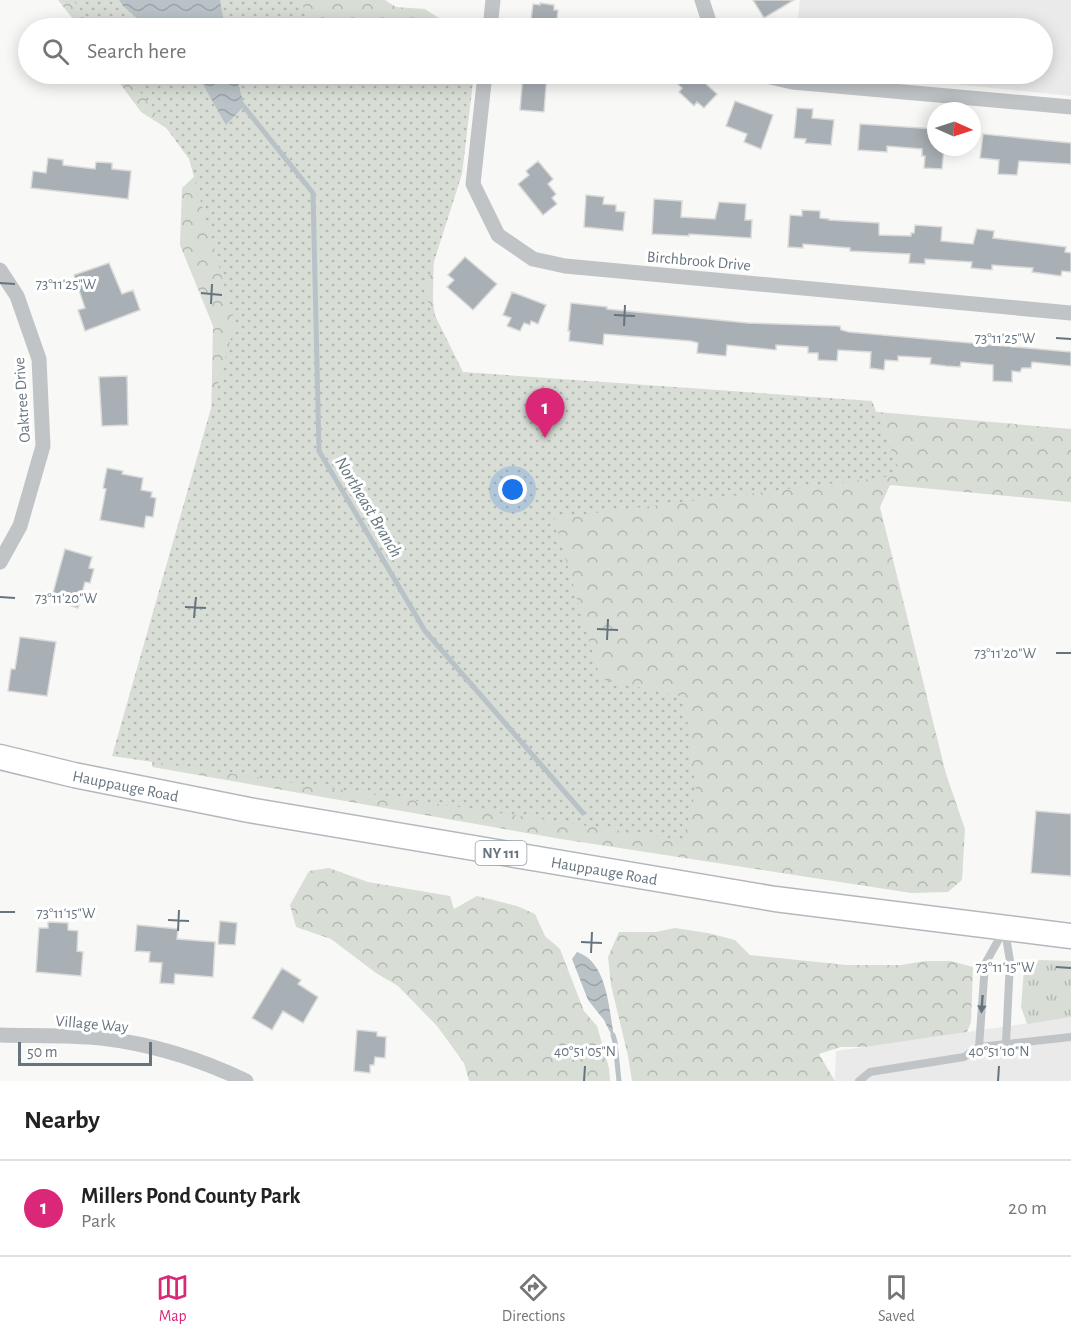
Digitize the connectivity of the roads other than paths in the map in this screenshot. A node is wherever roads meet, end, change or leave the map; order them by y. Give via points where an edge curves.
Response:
1 (493, 0) edge
2 (702, 0) edge
3 (491, 18) edge
4 (708, 18) edge
5 (484, 84) edge
6 (814, 84) edge
7 (1071, 107) edge
8 (0, 270) edge
9 (1071, 313) edge
10 (0, 562) edge
11 (0, 758) edge
12 (1004, 929) junction
13 (1071, 936) edge
14 (0, 1035) edge
15 (1071, 1037) edge
16 (1006, 1043) junction
17 (979, 1047) junction
18 (246, 1081) edge
19 (859, 1081) edge

1 - 3 street
2 - 4 street
5 - 9 street, Birchbrook Drive via 473,184 498,235 533,259 577,267
6 - 7 street
8 - 10 street, Oaktree Drive via 17,296 39,359 44,446 20,526
11 - 12 main road, Hauppauge Road / NY 111 via 365,831 775,899
12 - 13 main road, Hauppauge Road / NY 111
12 - 16 lane via 1010,961
12 -> 17 lane via 985,964
14 - 18 street, Village Way via 101,1038 164,1049
15 - 16 lane
16 - 17 lane
17 - 19 lane via 964,1057 870,1072

